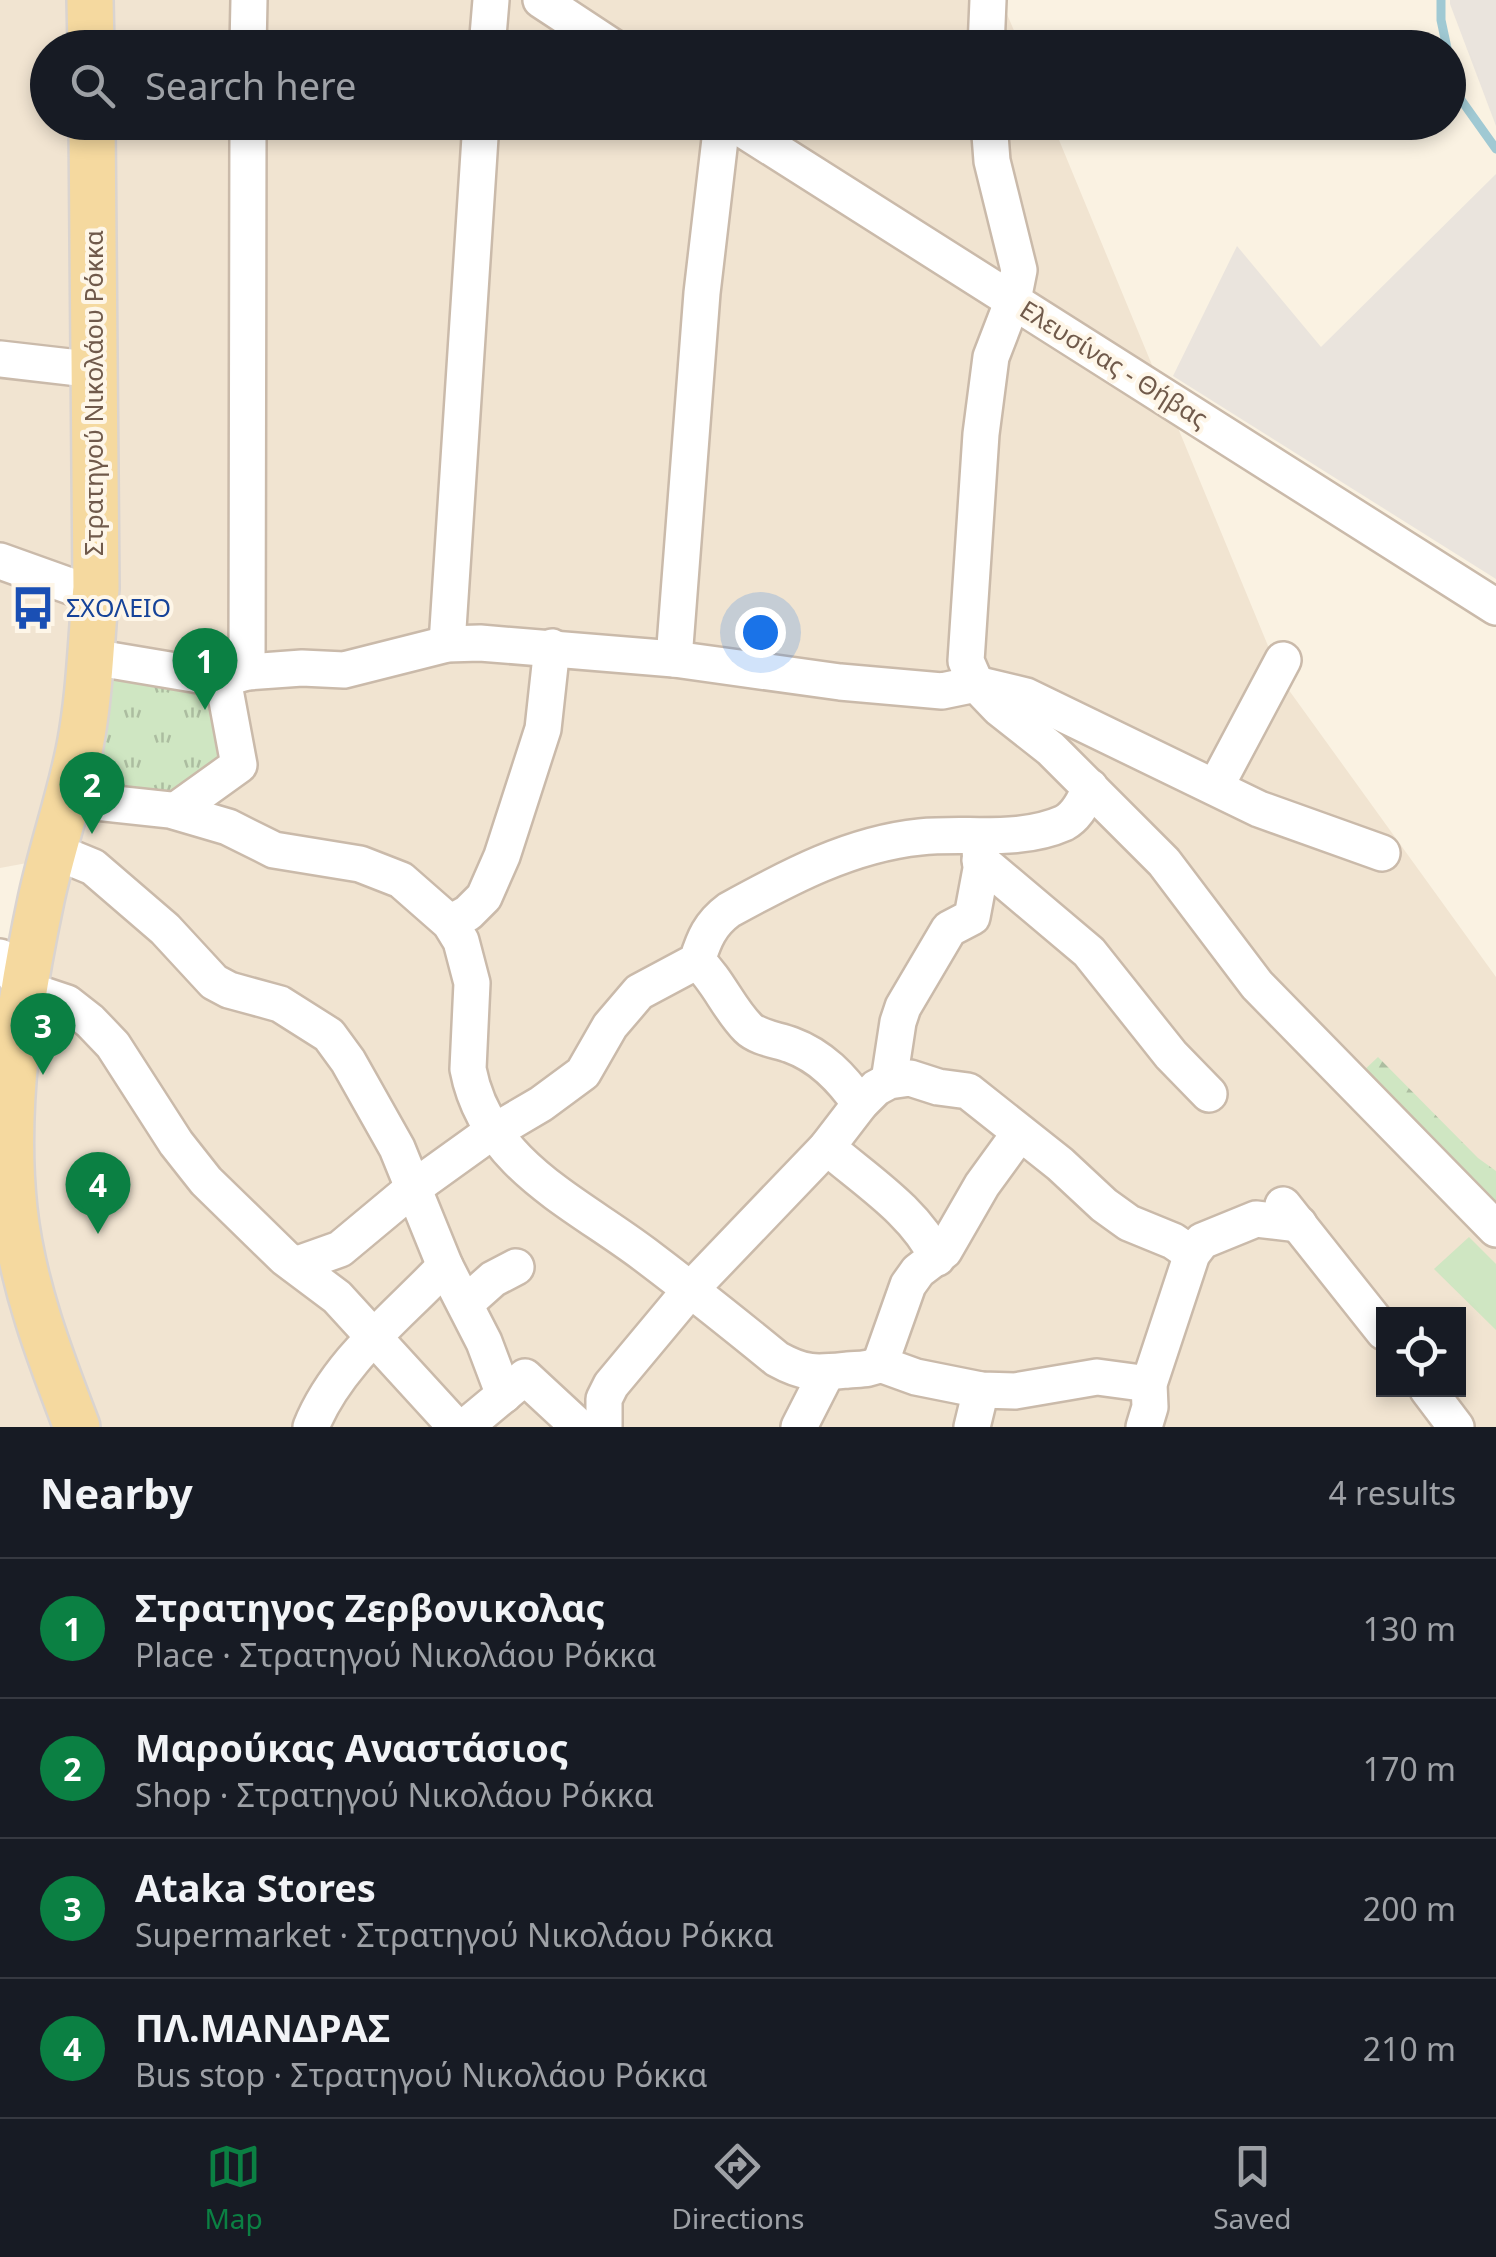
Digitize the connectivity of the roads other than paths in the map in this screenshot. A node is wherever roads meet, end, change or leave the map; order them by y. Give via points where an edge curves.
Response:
1 (90, 0) edge
2 (248, 0) edge
3 (490, 0) edge
4 (541, 0) edge
5 (988, 0) edge
6 (91, 30) edge
7 (248, 30) edge
8 (488, 30) edge
9 (587, 30) edge
10 (987, 30) edge
11 (92, 140) edge
12 (248, 140) edge
13 (480, 140) edge
14 (720, 140) edge
15 (760, 140) edge
16 (990, 140) edge
17 (1013, 300) junction
18 (0, 359) edge
19 (96, 370) junction
20 (0, 561) edge
21 (95, 596) junction
22 (1496, 607) edge
23 (447, 644) junction
24 (552, 647) junction
25 (92, 657) junction
26 (674, 659) junction
27 (1283, 660) dead end
28 (235, 676) junction
29 (976, 684) junction
30 (1216, 786) junction
31 (1090, 787) junction
32 (68, 799) junction
33 (175, 812) junction
34 (980, 848) junction
35 (54, 852) junction
36 (1382, 853) dead end
37 (450, 924) junction
38 (697, 960) junction
39 (7, 966) edge
40 (889, 1081) junction
41 (1209, 1094) dead end
42 (860, 1104) junction
43 (494, 1132) junction
44 (1019, 1134) junction
45 (827, 1147) junction
46 (412, 1190) junction
47 (1496, 1230) edge
48 (1192, 1254) junction
49 (938, 1258) junction
50 (295, 1265) junction
51 (445, 1266) junction
52 (516, 1266) dead end
53 (691, 1289) junction
54 (465, 1304) junction
55 (1376, 1322) edge
56 (373, 1340) junction
57 (880, 1364) junction
58 (826, 1374) junction
59 (1149, 1384) junction
60 (982, 1390) junction
61 (504, 1395) junction
62 (1433, 1397) edge
63 (1146, 1426) edge
64 (76, 1427) edge
65 (311, 1427) edge
66 (456, 1427) edge
67 (465, 1427) edge
68 (578, 1427) edge
69 (604, 1427) edge
70 (799, 1427) edge
71 (972, 1427) edge
72 (1456, 1427) edge

1 - 6 main road
2 - 7 street
3 - 8 street
4 - 9 street
5 - 10 street
11 - 19 main road, Στρατηγού Νικολάου Ρόκκα
12 - 28 street
13 - 23 street
14 - 26 street
15 - 17 street, Ελευσίνας - Θήβας
16 - 17 street via 1018,270
17 - 22 street, Ελευσίνας - Θήβας
17 - 29 street via 991,358 981,434 966,661
18 - 19 street
19 - 21 main road, Στρατηγού Νικολάου Ρόκκα
20 - 21 street
21 - 25 main road, Στρατηγού Νικολάου Ρόκκα
23 - 24 street
23 - 28 street via 344,670
24 - 26 street
24 - 37 street via 544,729 502,856 484,897
25 - 28 street
25 - 32 main road, Στρατηγού Νικολάου Ρόκκα
26 - 29 street via 840,682 942,690
27 - 30 street
28 - 33 street via 239,765
29 - 30 street via 1026,696
29 - 31 street
30 - 36 street via 1258,809
31 - 34 street via 1068,822
31 - 47 street via 1164,862 1257,985
32 - 33 street
32 - 35 main road, Στρατηγού Νικολάου Ρόκκα
33 - 37 street via 274,850 378,868 402,880
34 - 38 street via 918,837 828,860 715,920
34 - 40 street via 972,916 949,929 903,1007
34 - 41 street via 1089,952
35 - 39 main road, Στρατηγού Νικολάου Ρόκκα
35 - 46 street via 93,867 214,982 280,1004 328,1036 371,1098
37 - 43 street via 472,984 468,1069
38 - 42 street via 750,1032 816,1058
38 - 43 street via 639,992 583,1073
39 - 50 street via 90,1021 124,1059 206,1181
39 - 64 main road, Στρατηγού Νικολάου Ρόκκα via 14,1211 45,1343
40 - 42 street
40 - 44 street via 910,1078 968,1091
42 - 45 street
43 - 46 street
43 - 53 street via 540,1184
44 - 48 street via 1130,1223
44 - 49 street
45 - 49 street via 914,1219
45 - 53 street
46 - 50 street via 340,1249
46 - 51 street
48 - 55 street via 1202,1241 1256,1219 1291,1214
48 - 59 street
49 - 57 street via 908,1285
50 - 56 street
51 - 54 street
51 - 56 street
52 - 54 street
53 - 58 street via 777,1359
53 - 69 street via 611,1384
54 - 61 street
56 - 65 street via 330,1390
56 - 66 street
57 - 58 street
57 - 60 street
58 - 70 street
59 - 60 street via 1097,1377
59 - 63 street
60 - 71 street
61 - 67 street
61 - 68 street via 525,1376
62 - 72 street

